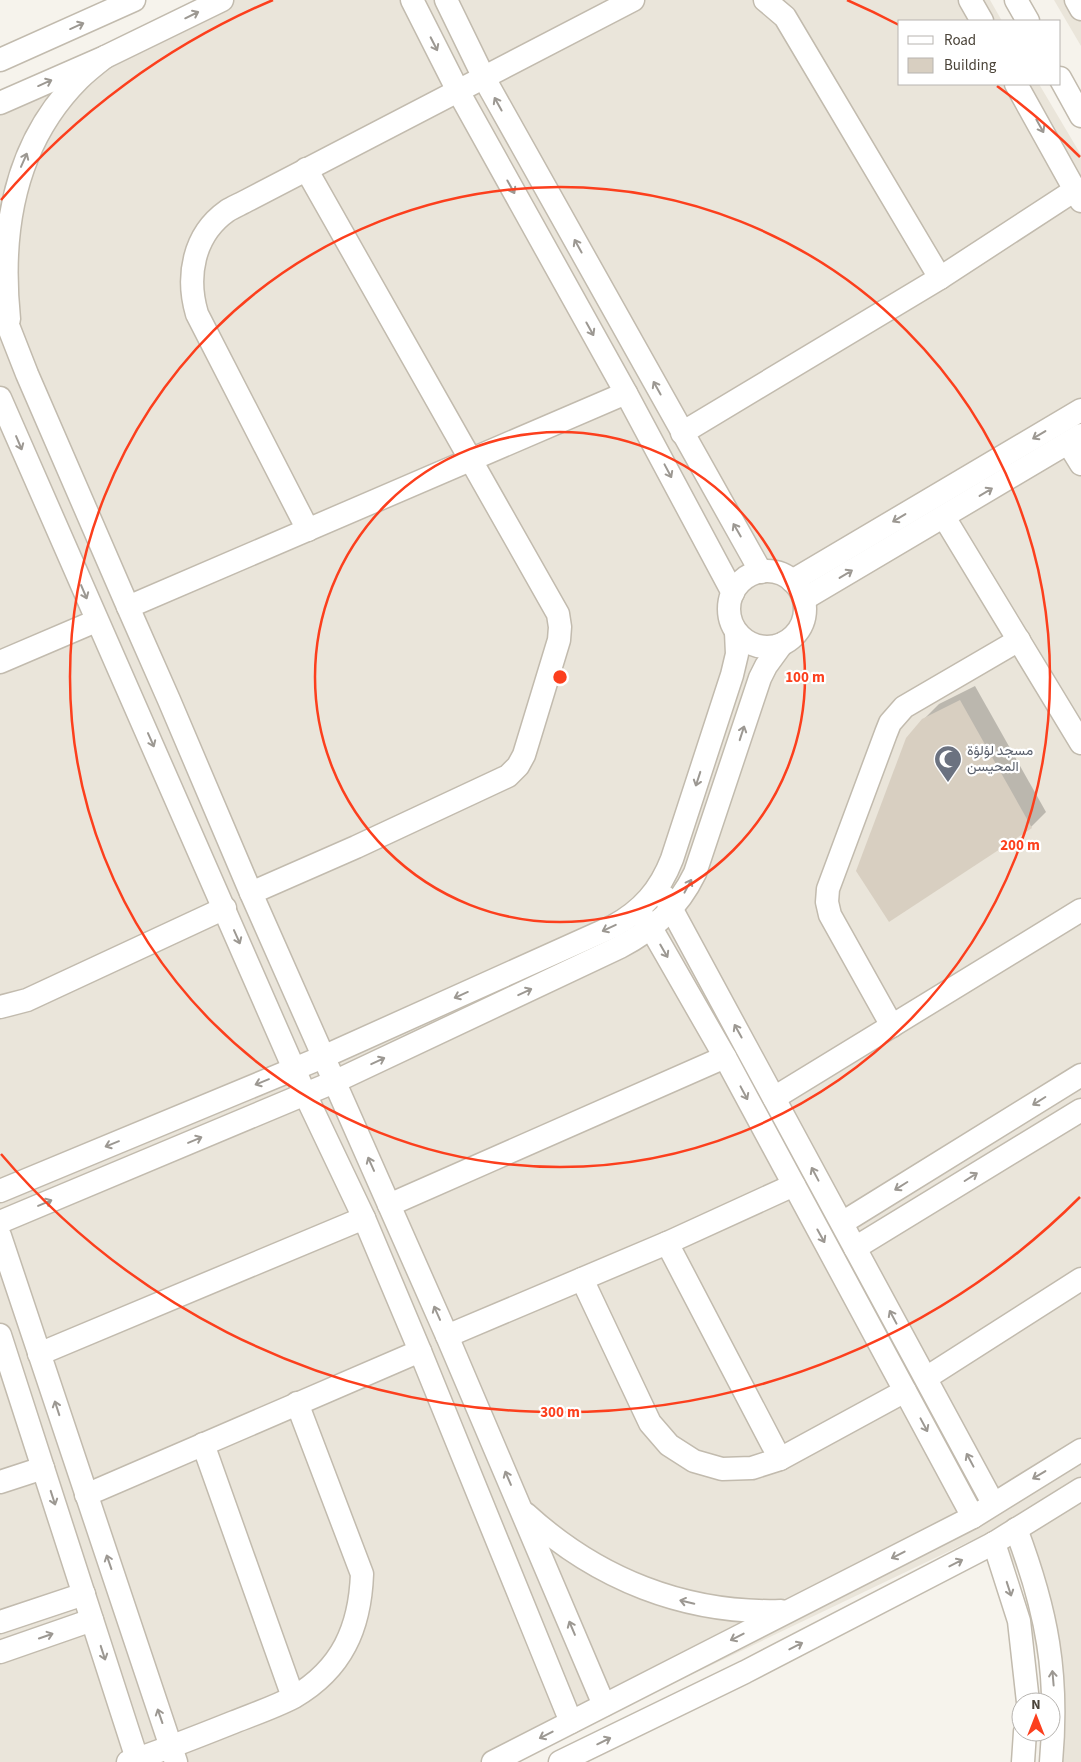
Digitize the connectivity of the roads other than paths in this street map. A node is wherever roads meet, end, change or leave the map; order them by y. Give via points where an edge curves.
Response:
1 (134, 0) edge
2 (222, 0) edge
3 (412, 0) edge
4 (446, 0) edge
5 (633, 0) edge
6 (765, 0) edge
7 (970, 0) edge
8 (1016, 0) edge
9 (1076, 0) edge
10 (1081, 9) edge
11 (981, 20) edge
12 (1027, 20) edge
13 (105, 57) junction
14 (0, 60) edge
15 (484, 78) junction
16 (1061, 80) edge
17 (1017, 85) edge
18 (458, 91) junction
19 (0, 103) edge
20 (1081, 116) edge
21 (306, 169) junction
22 (1078, 195) edge
23 (940, 278) junction
24 (0, 305) edge
25 (10, 328) junction
26 (626, 393) junction
27 (0, 398) edge
28 (1081, 410) edge
29 (677, 425) junction
30 (646, 432) junction
31 (1075, 439) edge
32 (471, 461) junction
33 (1081, 464) edge
34 (944, 516) junction
35 (308, 530) junction
36 (761, 572) junction
37 (798, 590) junction
38 (733, 593) junction
39 (128, 607) junction
40 (96, 621) junction
41 (736, 632) junction
42 (1019, 640) junction
43 (782, 644) junction
44 (0, 662) edge
45 (1081, 743) edge
46 (659, 886) junction
47 (251, 893) junction
48 (225, 908) junction
49 (671, 910) junction
50 (1081, 910) edge
51 (645, 919) junction
52 (0, 1007) edge
53 (892, 1026) junction
54 (323, 1057) junction
55 (725, 1057) junction
56 (295, 1069) junction
57 (1081, 1075) edge
58 (334, 1082) junction
59 (305, 1094) junction
60 (774, 1098) junction
61 (1081, 1110) edge
62 (794, 1185) junction
63 (0, 1191) edge
64 (389, 1206) junction
65 (364, 1218) junction
66 (0, 1222) edge
67 (842, 1223) junction
68 (0, 1236) edge
69 (667, 1243) junction
70 (855, 1248) junction
71 (582, 1279) junction
72 (1081, 1279) edge
73 (0, 1335) edge
74 (447, 1336) junction
75 (420, 1351) junction
76 (39, 1354) junction
77 (926, 1378) junction
78 (906, 1391) junction
79 (297, 1403) junction
80 (203, 1444) junction
81 (1081, 1450) edge
82 (780, 1459) junction
83 (43, 1468) junction
84 (0, 1482) edge
85 (1081, 1489) edge
86 (86, 1494) junction
87 (993, 1503) junction
88 (521, 1510) junction
89 (973, 1516) junction
90 (1016, 1529) junction
91 (994, 1543) junction
92 (84, 1594) junction
93 (788, 1611) junction
94 (92, 1620) junction
95 (0, 1622) edge
96 (0, 1652) edge
97 (588, 1665) junction
98 (555, 1681) junction
99 (1027, 1692) edge
100 (293, 1697) junction
101 (604, 1705) junction
102 (571, 1722) junction
103 (1024, 1742) edge
104 (174, 1755) edge
105 (134, 1761) edge
106 (493, 1762) edge
107 (560, 1762) edge
108 (1023, 1762) edge
109 (1051, 1762) edge

14 -> 1 street
13 -> 2 street
3 -> 18 street
4 - 15 street
5 - 15 street
6 - 23 street via 785,17
7 - 11 street
8 - 12 street
9 - 10 street
19 -> 13 street
25 -> 13 street via 4,295 4,227 22,162 56,104
15 - 18 street
29 -> 15 street
16 - 20 street
17 -> 22 street
18 - 21 street
18 -> 26 street
21 - 32 street
21 - 35 street via 226,212 209,230 197,251 191,275 197,314
22 - 23 street
23 - 29 street
24 - 25 street
25 - 39 street
26 - 30 street
26 - 32 street
27 -> 40 street
28 -> 37 street
29 - 30 street
36 -> 29 street
30 -> 38 street
31 - 33 street
34 -> 31 street
32 - 35 street
32 - 47 street via 558,614 560,626 559,640 518,766 508,776
37 -> 34 street
34 - 42 street
35 - 39 street
36 - 37 street via 778,573
36 - 38 street via 747,577
37 - 43 street via 806,607 803,623 798,632
38 - 41 street via 729,613
39 - 47 street
40 - 44 street
40 -> 48 street
41 - 43 street via 757,646
41 -> 46 street via 737,654 732,675 672,858
42 - 45 street
42 - 53 street via 904,707 896,715 886,733 828,889 830,914
49 -> 43 street via 688,889 695,873 760,678
46 - 49 street
46 - 51 street
47 - 54 street
48 - 52 street via 26,1000
48 -> 56 street
49 - 51 street
60 -> 49 street
50 - 53 street
51 -> 54 street via 612,927
51 -> 55 street
58 -> 51 street via 620,947
53 - 60 street
54 - 56 street
54 - 58 street
55 -> 62 street
55 - 64 street
56 - 59 street
56 -> 63 street
57 -> 67 street
58 - 59 street
64 -> 58 street
59 - 65 street
66 -> 59 street
67 -> 60 street
70 -> 61 street
62 - 69 street
62 -> 78 street
74 -> 64 street
65 - 75 street
65 - 76 street
67 - 70 street
68 - 76 street
69 - 71 street
69 - 82 street
77 -> 70 street
71 - 74 street
71 - 82 street via 650,1422 669,1445 694,1461 722,1469 752,1468
72 - 77 street
73 - 83 street
88 -> 74 street
75 - 79 street
75 - 98 street
86 -> 76 street
87 -> 77 street
78 - 82 street
78 -> 89 street
79 - 80 street
79 - 100 street via 362,1574 356,1623 346,1646 314,1684
80 - 86 street
80 - 100 street
81 -> 87 street
83 - 84 street
83 -> 92 street
85 - 90 street
104 -> 86 street
87 - 89 street
93 -> 88 street via 761,1612 708,1606 648,1590 584,1559
97 -> 88 street
89 -> 93 street
90 - 91 street
109 -> 90 street via 1054,1696 1050,1647 1031,1567
91 -> 99 street via 1018,1621
107 -> 91 street via 745,1672
92 - 94 street
92 - 95 street
93 -> 101 street
96 -> 94 street
94 -> 105 street
97 - 98 street
97 - 101 street
98 - 102 street
100 - 104 street
101 - 102 street
102 -> 106 street
103 - 108 street
104 - 105 street

